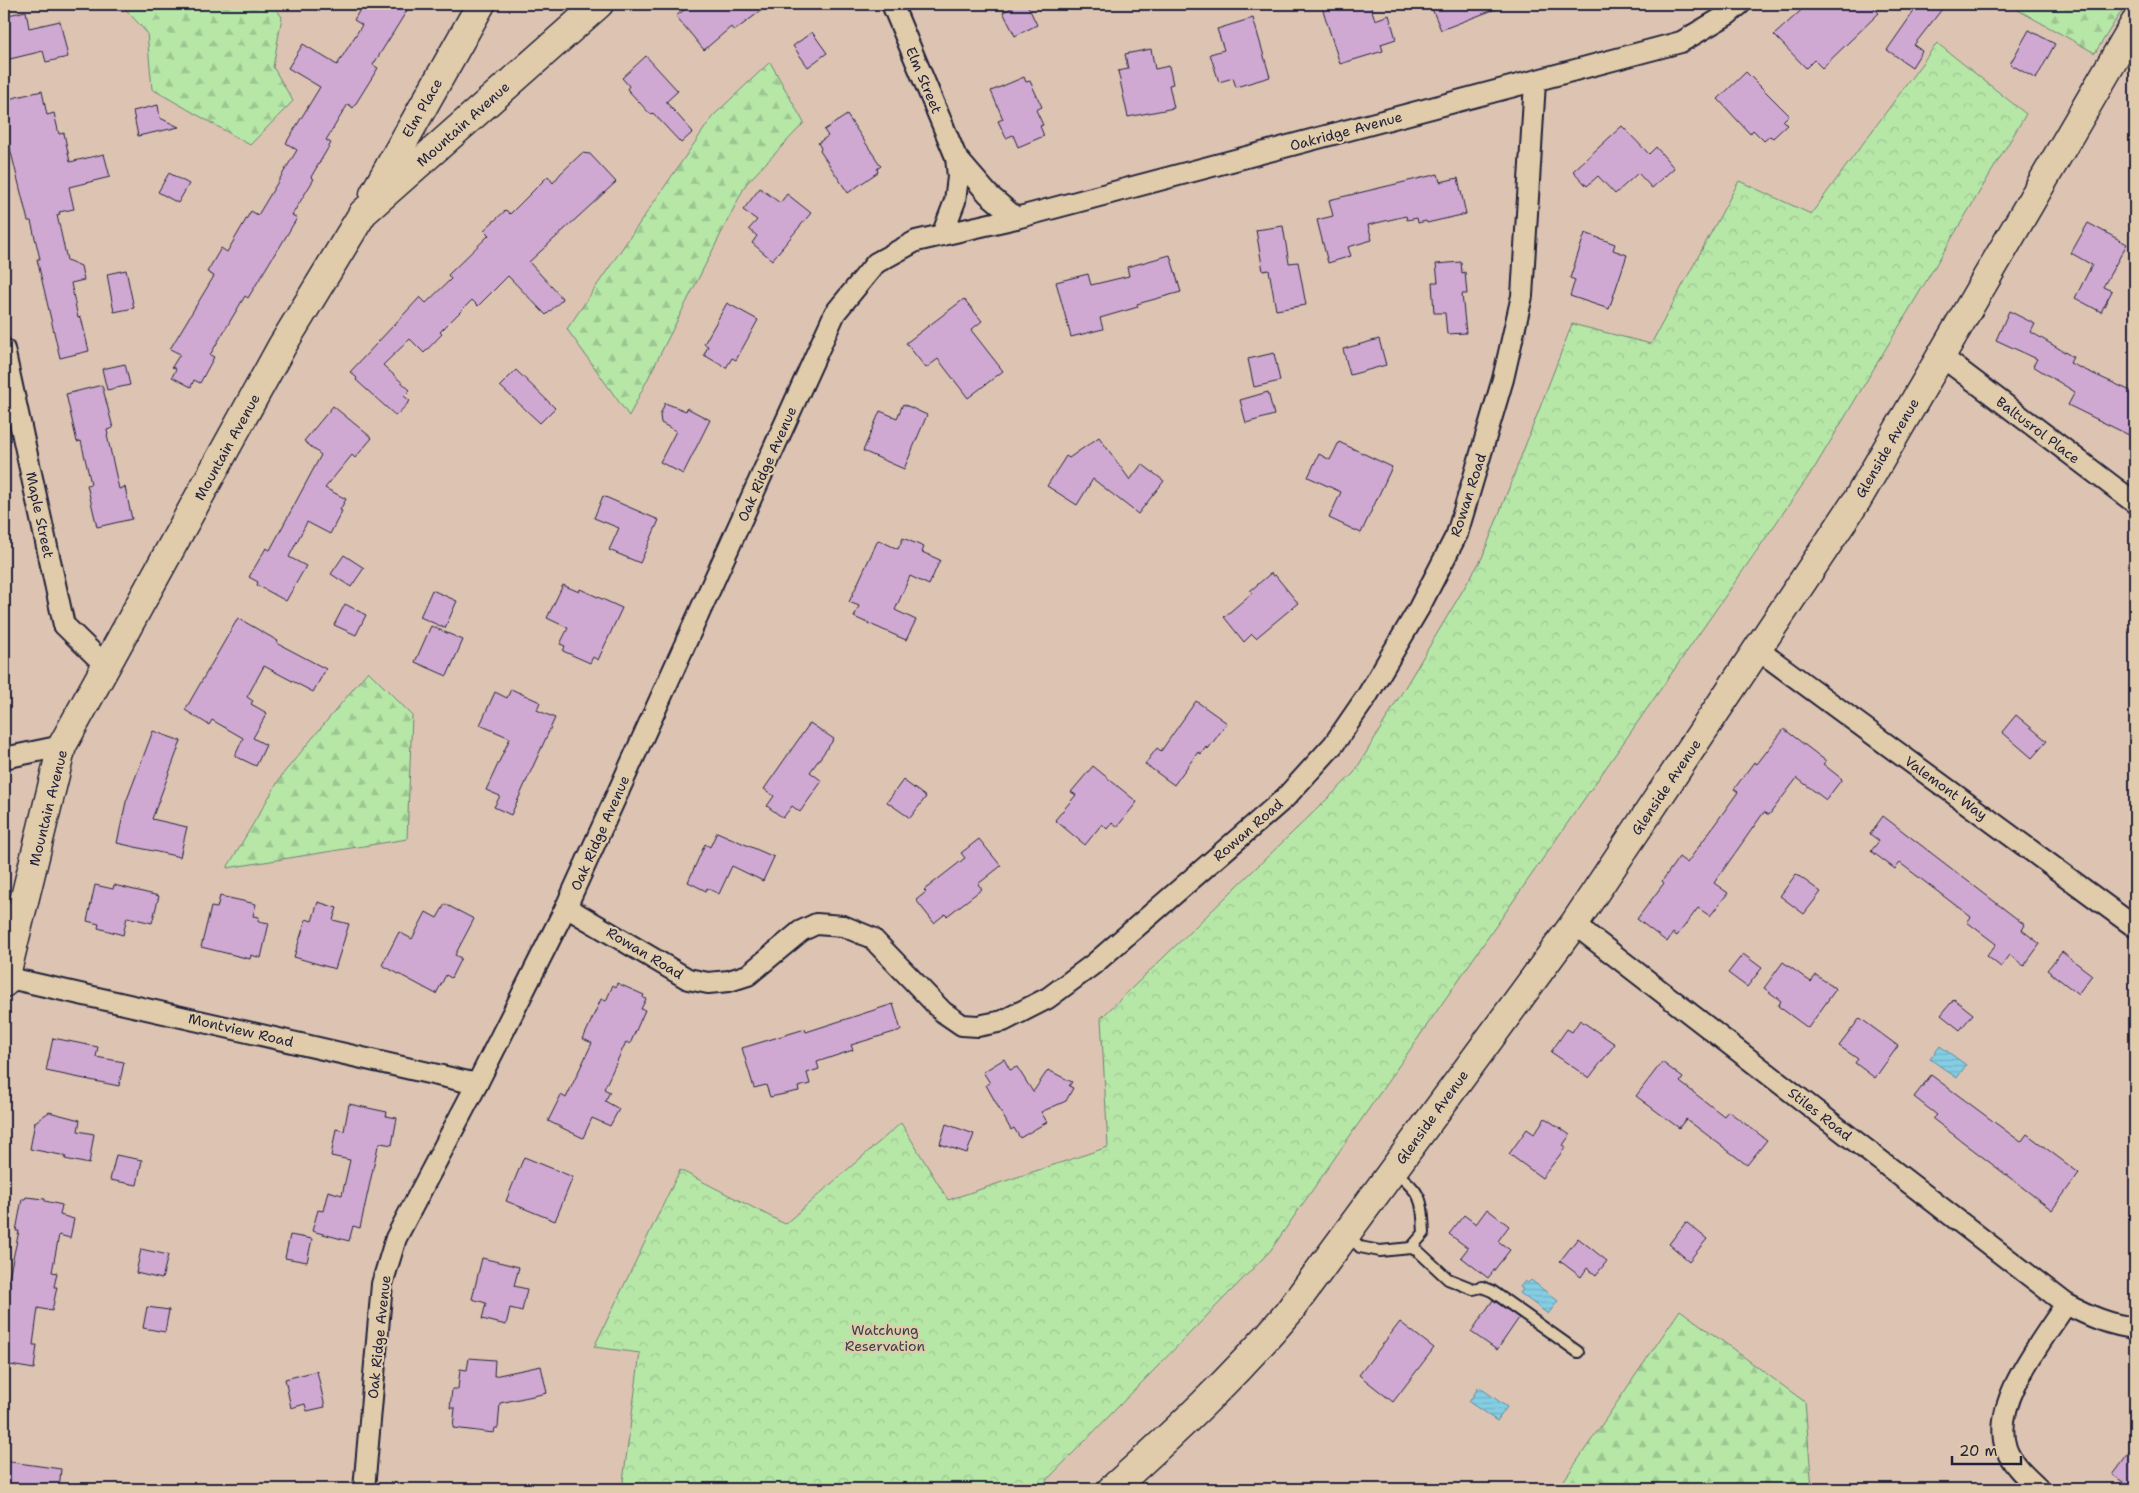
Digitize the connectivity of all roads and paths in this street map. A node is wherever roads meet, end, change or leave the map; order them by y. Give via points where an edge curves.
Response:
1 (481, 4) edge
2 (599, 4) edge
3 (892, 4) edge
4 (1740, 4) edge
5 (2135, 23) edge
6 (1535, 82) junction
7 (956, 157) junction
8 (363, 213) junction
9 (1016, 218) junction
10 (942, 235) junction
11 (4, 349) edge
12 (1941, 356) junction
13 (2135, 503) edge
14 (1757, 649) junction
15 (105, 665) junction
16 (62, 746) junction
17 (4, 758) edge
18 (566, 907) junction
19 (1574, 924) junction
20 (2135, 927) edge
21 (4, 980) edge
22 (477, 1084) junction
23 (1393, 1170) junction
24 (1347, 1234) junction
25 (1411, 1248) junction
26 (2066, 1304) junction
27 (2135, 1328) edge
28 (1578, 1352) dead end
29 (364, 1489) edge
30 (1112, 1489) edge
31 (2039, 1489) edge

1 - 8 main road, Elm Place
2 - 8 main road, Mountain Avenue
3 - 7 street, Elm Street
4 - 6 street, Oakridge Avenue via 1681,42
5 - 12 main road, Glenside Avenue
6 - 9 street, Oakridge Avenue
6 - 18 street, Rowan Road via 1522,296 1503,379 1457,534 1414,616 1367,696 1334,744 1285,798 1095,963 1048,998 1004,1021 978,1026 962,1025 943,1012 872,938 843,926 816,924 801,931 748,975 708,983 688,979
7 - 9 street, Elm Street via 988,194
7 - 10 street, Elm Street via 955,201
8 - 15 main road, Mountain Avenue via 282,346
9 - 10 street, Oakridge Avenue
10 - 18 street, Oak Ridge Avenue via 916,241 876,263 836,313
11 - 15 street, Maple Street via 64,625
12 - 13 street, Baltusrol Place
12 - 14 main road, Glenside Avenue via 1857,500
14 - 19 main road, Glenside Avenue
14 - 20 street, Valemont Way
15 - 16 main road, Mountain Avenue
16 - 17 street
16 - 21 main road, Mountain Avenue
18 - 22 street, Oak Ridge Avenue
19 - 23 main road, Glenside Avenue
19 - 26 street, Stiles Road
21 - 22 street, Montview Road
22 - 29 street, Oak Ridge Avenue via 396,1238 382,1284
23 - 24 main road, Glenside Avenue
23 - 25 lane via 1420,1197 1424,1233
24 - 25 lane via 1360,1247 1380,1251
24 - 30 main road, Glenside Avenue via 1250,1358
25 - 28 lane via 1448,1279 1473,1289 1482,1287 1492,1291
26 - 27 street, Stiles Road via 2090,1317
26 - 31 street via 2020,1376 2004,1415 2006,1449 2023,1474

